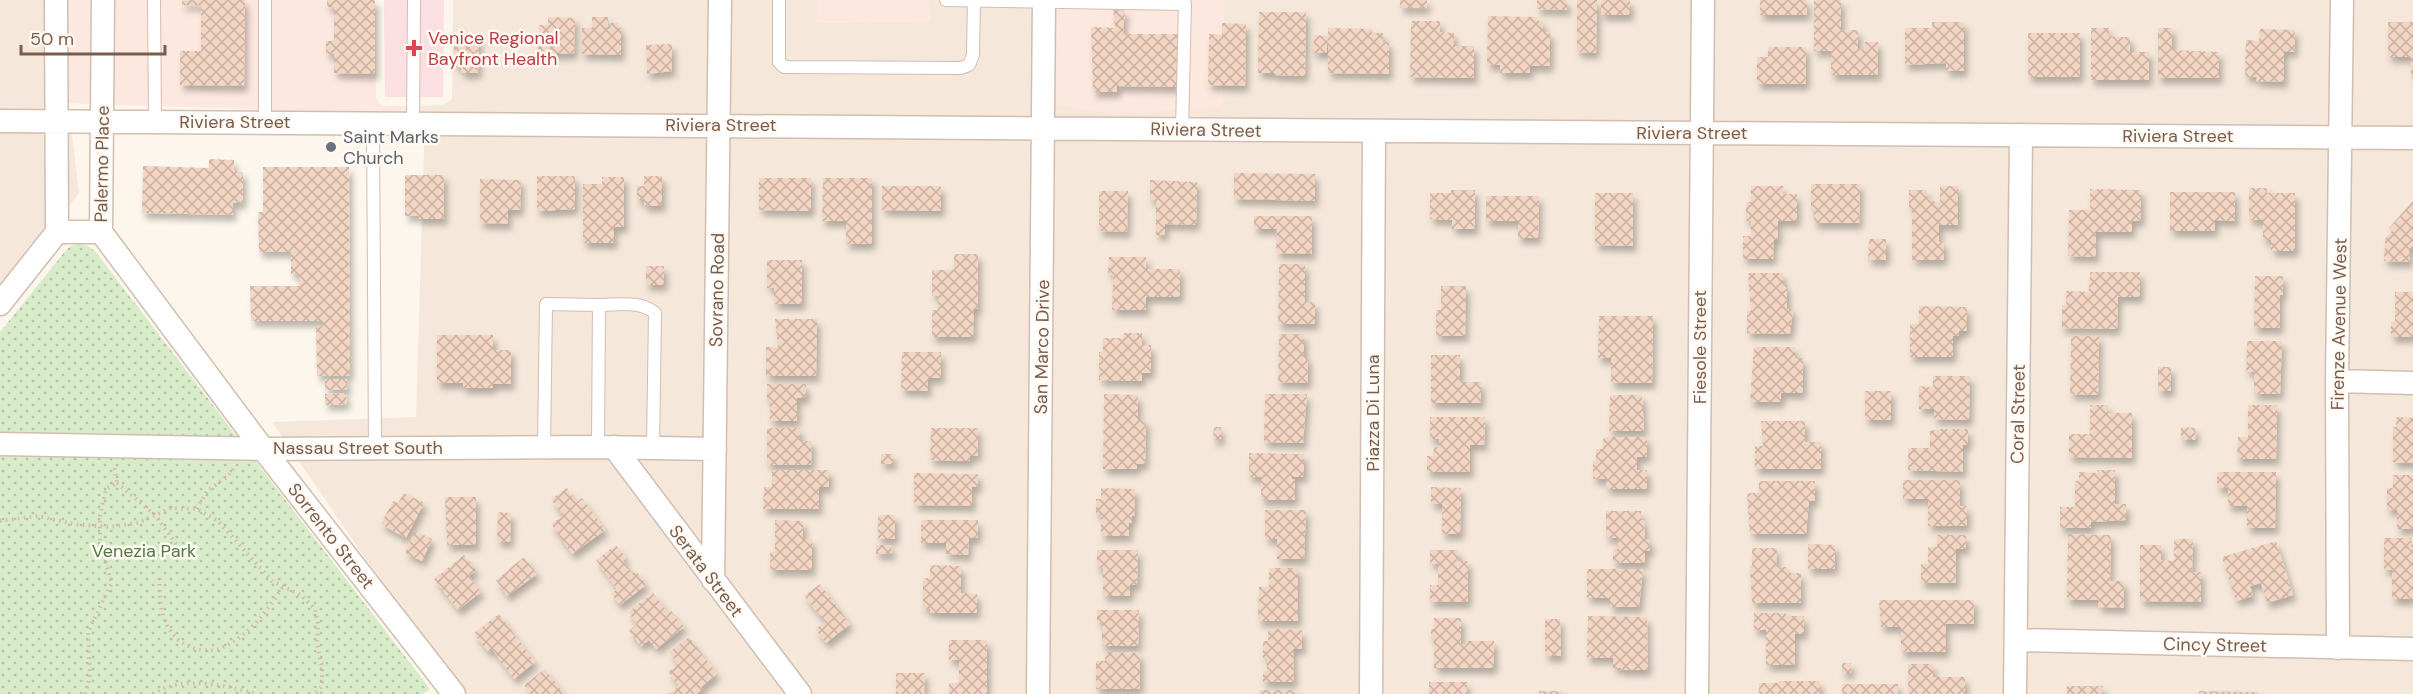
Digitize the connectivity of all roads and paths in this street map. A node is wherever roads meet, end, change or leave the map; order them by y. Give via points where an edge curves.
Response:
1 (56, 0) edge
2 (103, 0) edge
3 (154, 0) edge
4 (265, 0) edge
5 (414, 0) edge
6 (720, 0) edge
7 (779, 0) edge
8 (946, 0) edge
9 (974, 0) edge
10 (1703, 0) edge
11 (2343, 0) edge
12 (1044, 1) edge
13 (0, 121) edge
14 (56, 121) junction
15 (102, 121) junction
16 (155, 122) junction
17 (265, 122) junction
18 (373, 123) junction
19 (413, 123) junction
20 (719, 126) junction
21 (1044, 128) junction
22 (1182, 130) junction
23 (1374, 132) junction
24 (1701, 134) junction
25 (2021, 135) junction
26 (2342, 137) junction
27 (2413, 138) edge
28 (57, 232) junction
29 (101, 232) junction
30 (0, 304) edge
31 (599, 305) junction
32 (2337, 381) junction
33 (2413, 383) edge
34 (0, 444) edge
35 (544, 447) junction
36 (606, 447) junction
37 (375, 448) junction
38 (653, 448) junction
39 (263, 449) junction
40 (715, 449) junction
41 (114, 461) dead end
42 (240, 461) dead end
43 (117, 483) junction
44 (197, 509) junction
45 (155, 515) junction
46 (0, 521) edge
47 (100, 526) junction
48 (181, 551) dead end
49 (160, 578) dead end
50 (713, 580) junction
51 (282, 588) junction
52 (2016, 640) junction
53 (2338, 648) junction
54 (2413, 649) edge
55 (450, 693) edge
56 (85, 694) edge
57 (153, 694) edge
58 (256, 694) edge
59 (315, 694) edge
60 (800, 694) edge
61 (1038, 694) edge
62 (1371, 694) edge
63 (1697, 694) edge
64 (2015, 694) edge

1 - 14 street
2 - 15 street, Palermo Place
3 - 16 lane
4 - 17 lane
5 - 19 lane
6 - 20 street, Sovrano Road
7 - 9 lane via 779,62 784,67 961,68 969,65 974,55
8 - 9 lane
9 - 12 lane
10 - 24 street, Fiesole Street
11 - 26 street, Firenze Avenue West
12 - 21 street, San Marco Drive
12 - 22 lane via 1185,4
13 - 14 street, Riviera Street
14 - 15 street, Riviera Street
14 - 28 street
15 - 16 street, Riviera Street
15 - 29 street, Palermo Place
16 - 17 street, Riviera Street
17 - 18 street, Riviera Street
18 - 19 street, Riviera Street
18 - 37 lane
19 - 20 street, Riviera Street
20 - 21 street, Riviera Street
20 - 40 street, Sovrano Road
21 - 22 street, Riviera Street
21 - 61 street, San Marco Drive
22 - 23 street, Riviera Street
23 - 24 street, Riviera Street
23 - 62 street, Piazza Di Luna
24 - 25 street, Riviera Street
24 - 63 street, Fiesole Street
25 - 26 street, Riviera Street
25 - 52 street, Coral Street
26 - 27 street, Riviera Street
26 - 32 street, Firenze Avenue West
28 - 29 street, Palermo Place
28 - 30 street
29 - 39 street, Sorrento Street
31 - 35 lane via 546,304
31 - 36 lane
31 - 38 lane via 640,305 655,313
32 - 33 street
32 - 53 street, Firenze Avenue West
34 - 39 street, Nassau Street South
35 - 36 street, Nassau Street South
35 - 37 street, Nassau Street South
36 - 38 street, Nassau Street South
36 - 50 street, Serata Street
37 - 39 street, Nassau Street South
38 - 40 street, Nassau Street South
39 - 55 street, Sorrento Street
40 - 50 street, Sovrano Road
41 - 43 path
42 - 44 path via 228,476 207,491
43 - 45 path
43 - 47 path via 106,489
44 - 45 path via 171,508
44 - 51 path via 218,521
45 - 47 path via 136,523
45 - 48 path
46 - 47 path via 38,516
47 - 56 path via 100,545 112,583 88,631 90,677
49 - 51 path via 161,609 168,626 175,638 202,651 222,648 243,635 259,621
50 - 60 street, Serata Street
51 - 59 path via 301,595 315,609 322,667 321,686
52 - 53 street, Cincy Street
52 - 64 street, Coral Street
53 - 54 street, Cincy Street
57 - 58 path via 196,683

